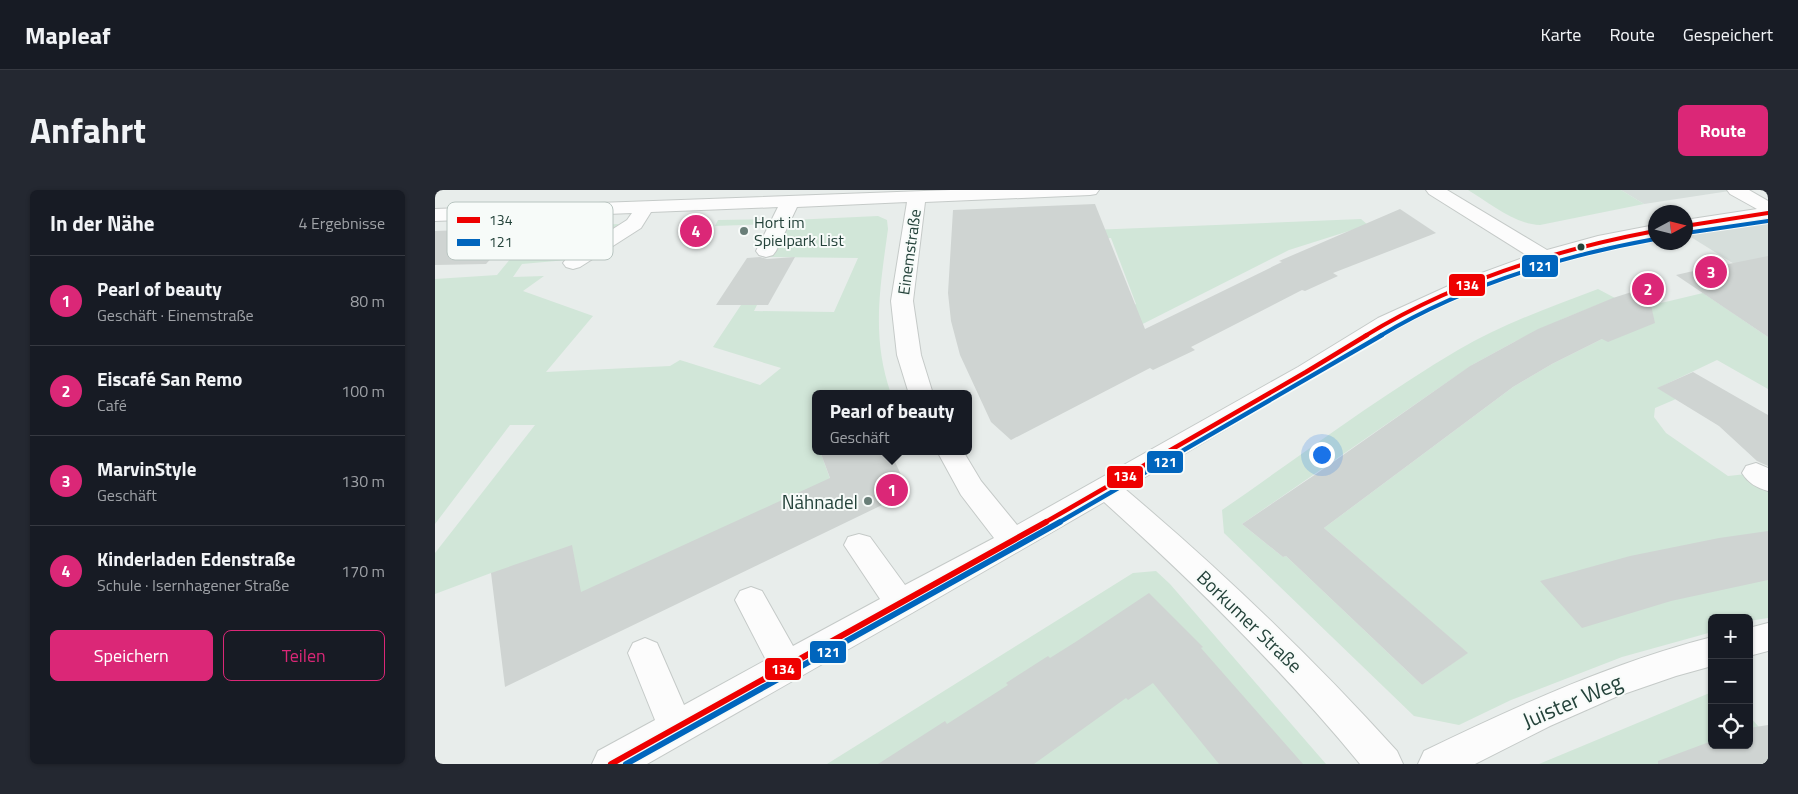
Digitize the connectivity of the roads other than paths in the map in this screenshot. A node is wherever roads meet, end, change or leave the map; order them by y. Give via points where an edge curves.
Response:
1 (1090, 190) edge
2 (1435, 190) edge
3 (1736, 190) edge
4 (917, 197) junction
5 (1077, 198) edge
6 (790, 202) junction
7 (645, 207) junction
8 (613, 208) edge
9 (1768, 208) edge
10 (1768, 213) edge
11 (1693, 225) edge
12 (1648, 232) edge
13 (613, 237) edge
14 (766, 251) dead end
15 (1544, 257) junction
16 (576, 260) edge
17 (573, 262) dead end
18 (920, 390) edge
19 (952, 455) edge
20 (1106, 488) junction
21 (1013, 541) junction
22 (859, 545) dead end
23 (751, 600) dead end
24 (901, 604) junction
25 (1768, 638) edge
26 (1753, 641) edge
27 (1708, 652) edge
28 (645, 653) dead end
29 (787, 666) junction
30 (676, 728) junction
31 (611, 764) edge
32 (1384, 764) edge
33 (1437, 764) edge

1 - 5 street
2 - 15 street
3 - 9 street
4 - 5 street
4 - 6 street
4 - 18 street, Einemstraße via 902,301 909,355
6 - 7 street
6 - 14 street
7 - 8 street
7 - 13 street via 634,224
10 - 11 street
12 - 15 street
15 - 20 street via 1464,286 1386,323
16 - 17 street
19 - 21 street via 971,488
20 - 21 street
20 - 32 street, Borkumer Straße via 1158,533 1322,692
21 - 24 street
22 - 24 street
23 - 29 street
24 - 29 street
25 - 26 street
27 - 33 street, Juister Weg via 1666,663 1554,706
28 - 30 street
29 - 30 street
30 - 31 street

